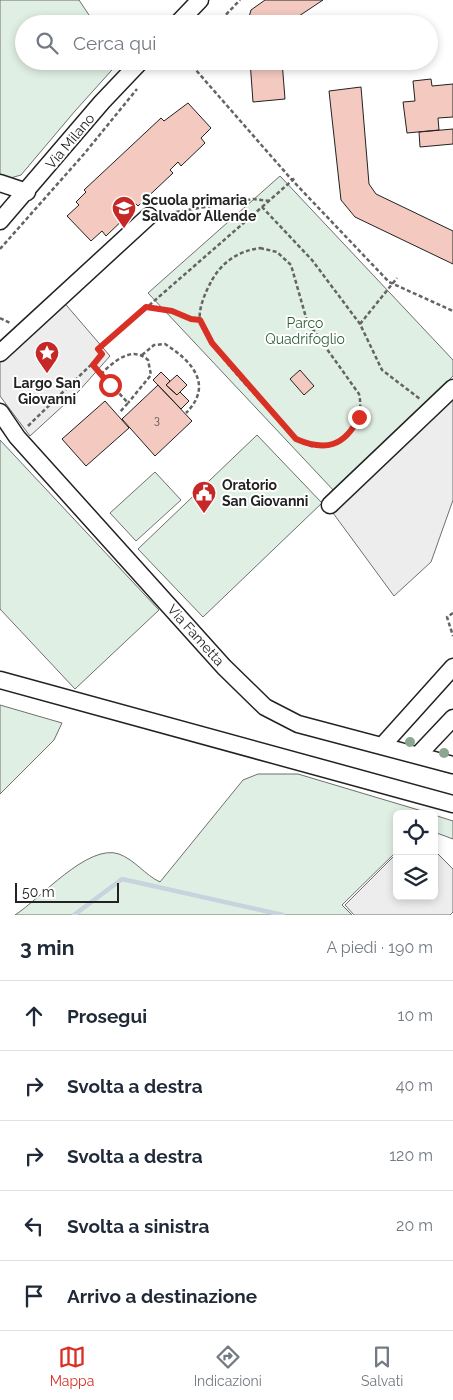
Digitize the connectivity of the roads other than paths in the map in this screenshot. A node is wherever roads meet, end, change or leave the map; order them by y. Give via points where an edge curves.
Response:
1 (200, 0) edge
2 (186, 15) edge
3 (141, 70) edge
4 (0, 183) edge
5 (27, 192) junction
6 (149, 216) road end
7 (0, 221) edge
8 (0, 353) edge
9 (453, 388) edge
10 (0, 412) edge
11 (330, 505) dead end
12 (453, 667) edge
13 (0, 680) edge
14 (453, 718) edge
15 (382, 746) junction
16 (418, 755) junction
17 (453, 765) edge
18 (453, 804) edge

1 - 2 street
3 - 5 street, Via Milano via 102,102
4 - 5 street
5 - 7 street, Via Milano
6 - 8 street
9 - 11 street
10 - 15 street, Via Fametta via 17,437 257,700 287,720
12 - 15 street
13 - 18 street
14 - 16 street
15 - 16 street, Via Fametta
16 - 17 street, Via Fametta

